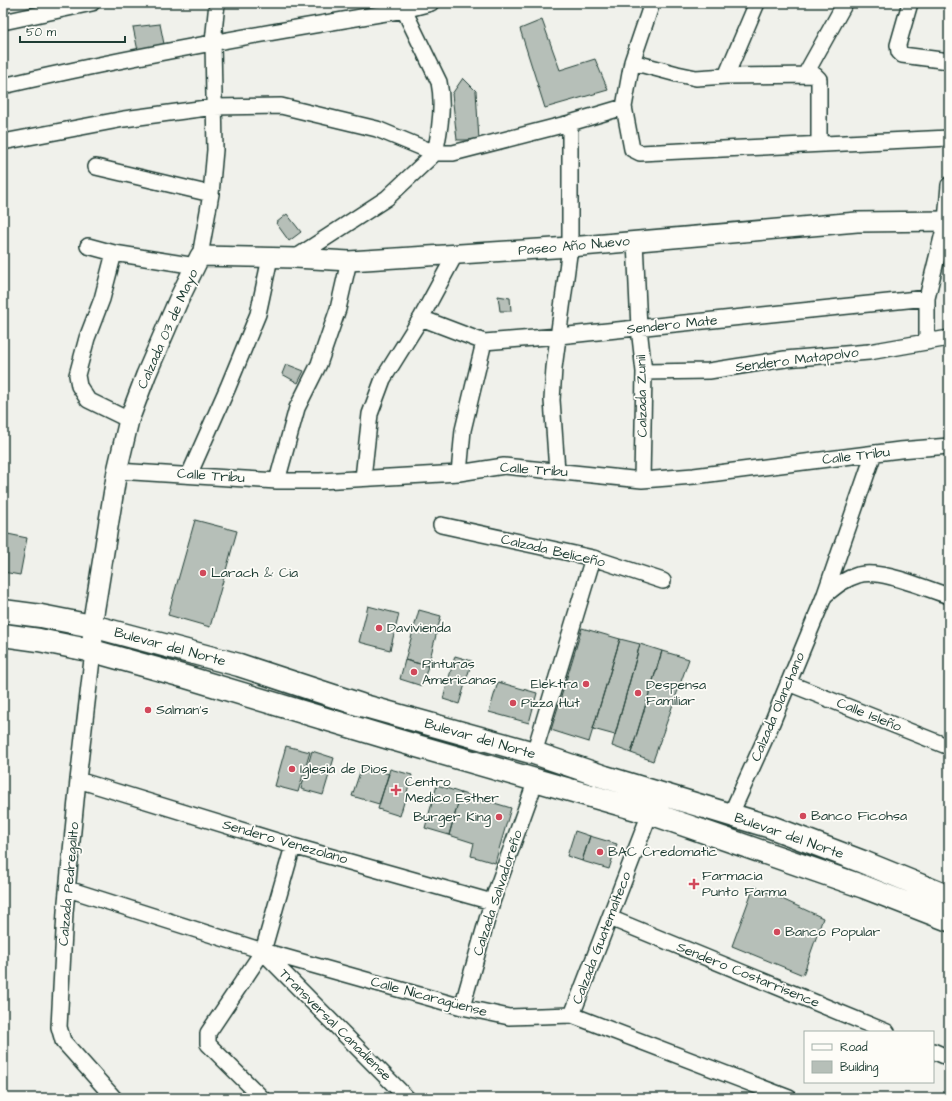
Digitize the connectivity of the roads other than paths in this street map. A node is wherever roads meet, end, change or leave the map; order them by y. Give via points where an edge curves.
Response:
1 (92, 3) edge
2 (217, 3) edge
3 (430, 3) edge
4 (652, 3) edge
5 (757, 3) edge
6 (845, 3) edge
7 (910, 3) edge
8 (402, 6) edge
9 (3, 22) edge
10 (213, 42) junction
11 (949, 61) edge
12 (632, 62) junction
13 (805, 75) junction
14 (726, 76) junction
15 (3, 86) edge
16 (214, 107) junction
17 (624, 107) junction
18 (570, 123) junction
19 (949, 138) edge
20 (3, 142) edge
21 (819, 144) junction
22 (435, 153) junction
23 (96, 167) dead end
24 (949, 185) edge
25 (211, 194) junction
26 (948, 221) edge
27 (635, 241) junction
28 (88, 246) dead end
29 (570, 247) junction
30 (114, 253) junction
31 (455, 254) junction
32 (270, 258) junction
33 (295, 258) junction
34 (198, 261) junction
35 (349, 261) junction
36 (927, 298) junction
37 (421, 318) junction
38 (639, 328) junction
39 (559, 336) junction
40 (949, 338) edge
41 (484, 342) junction
42 (927, 342) junction
43 (644, 372) junction
44 (129, 420) junction
45 (949, 446) edge
46 (874, 453) junction
47 (117, 471) junction
48 (557, 471) junction
49 (459, 473) junction
50 (189, 475) junction
51 (363, 478) junction
52 (642, 480) junction
53 (277, 481) junction
54 (441, 525) dead end
55 (593, 558) junction
56 (663, 581) dead end
57 (949, 596) edge
58 (824, 597) junction
59 (3, 611) edge
60 (92, 626) junction
61 (3, 635) edge
62 (93, 651) junction
63 (788, 683) junction
64 (949, 747) edge
65 (534, 753) junction
66 (78, 780) junction
67 (536, 780) junction
68 (653, 803) junction
69 (730, 816) junction
70 (293, 846) junction
71 (68, 889) junction
72 (949, 897) edge
73 (492, 902) junction
74 (610, 918) junction
75 (949, 920) edge
76 (263, 951) junction
77 (462, 1007) junction
78 (572, 1015) junction
79 (885, 1031) edge
80 (934, 1051) edge
81 (949, 1058) edge
82 (114, 1098) edge
83 (262, 1098) edge
84 (407, 1098) edge
85 (787, 1098) edge

1 - 9 street
2 - 10 street, Calzada 03 de Mayo
3 - 8 street
4 - 12 street
5 - 14 street
6 - 13 street
7 - 11 street via 898,45 899,52 902,55
8 - 10 street
8 - 22 street via 439,82 442,94
10 - 15 street
10 - 16 street, Calzada 03 de Mayo
12 - 14 street via 696,78
12 - 17 street
13 - 14 street
13 - 21 street via 815,75 819,79
16 - 20 street via 124,119
16 - 22 street via 281,106 377,129
16 - 25 street, Calzada 03 de Mayo via 215,150
17 - 18 street
17 - 21 street via 632,149 640,153
18 - 22 street via 453,153
18 - 29 street
19 - 21 street
22 - 33 street via 387,198
23 - 25 street
24 - 26 street
25 - 34 street, Calzada 03 de Mayo
26 - 27 street, Paseo Año Nuevo via 857,222
26 - 36 street
27 - 29 street, Paseo Año Nuevo
27 - 38 street, Calzada Zunil
28 - 30 street, Paseo Año Nuevo
29 - 31 street, Paseo Año Nuevo
29 - 39 street
30 - 34 street, Paseo Año Nuevo
30 - 44 street via 78,375 79,386 88,400
31 - 35 street, Paseo Año Nuevo
31 - 37 street
32 - 33 street, Paseo Año Nuevo
32 - 34 street, Paseo Año Nuevo
32 - 50 street via 258,314
33 - 35 street, Paseo Año Nuevo
34 - 44 street, Calzada 03 de Mayo via 163,334
35 - 53 street via 338,309 319,364 297,408
36 - 38 street, Sendero Mate
36 - 42 street
37 - 41 street, Sendero Mate
37 - 51 street via 383,379 370,414
38 - 39 street, Sendero Mate
38 - 43 street, Calzada Zunil
39 - 41 street, Sendero Mate
39 - 48 street via 552,400
40 - 42 street, Sendero Matapolvo
41 - 49 street via 463,430
42 - 43 street, Sendero Matapolvo via 869,352 785,359 709,371
43 - 52 street, Calzada Zunil
44 - 47 street, Calzada 03 de Mayo
45 - 46 street, Calle Tribu
46 - 52 street, Calle Tribu via 694,476
46 - 58 street, Calzada Olanchano
47 - 50 street, Calle Tribu
47 - 60 street, Calzada 03 de Mayo
48 - 49 street, Calle Tribu via 504,466
48 - 52 street, Calle Tribu
49 - 51 street, Calle Tribu
50 - 53 street, Calle Tribu
51 - 53 street, Calle Tribu
54 - 55 street, Calzada Beliceño
55 - 56 street, Calzada Beliceño
55 - 65 street
57 - 58 street via 882,574 859,574 840,583
58 - 63 street, Calzada Olanchano
59 - 60 main road, Bulevar del Norte
60 - 62 street, Calzada 03 de Mayo
60 - 65 main road, Bulevar del Norte via 239,665 361,705
61 - 62 main road, Bulevar del Norte
62 - 66 street, Calzada Pedregalito
62 - 67 main road, Bulevar del Norte
63 - 64 street, Calle Isleño
63 - 69 street, Calzada Olanchano
65 - 68 main road, Bulevar del Norte
66 - 70 street, Sendero Venezolano
66 - 71 street, Calzada Pedregalito
67 - 68 main road, Bulevar del Norte
67 - 73 street, Calzada Salvadoreño
68 - 69 main road, Bulevar del Norte
68 - 74 street, Calzada Guatemalteco
68 - 75 main road, Bulevar del Norte
69 - 72 main road, Bulevar del Norte via 771,827
70 - 73 street, Sendero Venezolano
70 - 76 street
71 - 76 street, Calle Nicaragüense
71 - 82 street, Calzada Pedregalito via 59,1027 63,1041
73 - 77 street, Calzada Salvadoreño
74 - 78 street, Calzada Guatemalteco
74 - 79 street, Sendero Costarrisence
76 - 77 street, Calle Nicaragüense
76 - 83 street via 208,1033 208,1044
76 - 84 street, Transversal Canadiense
77 - 78 street, Calle Nicaragüense via 509,1017
78 - 85 street, Calle Nicaragüense
80 - 81 street

